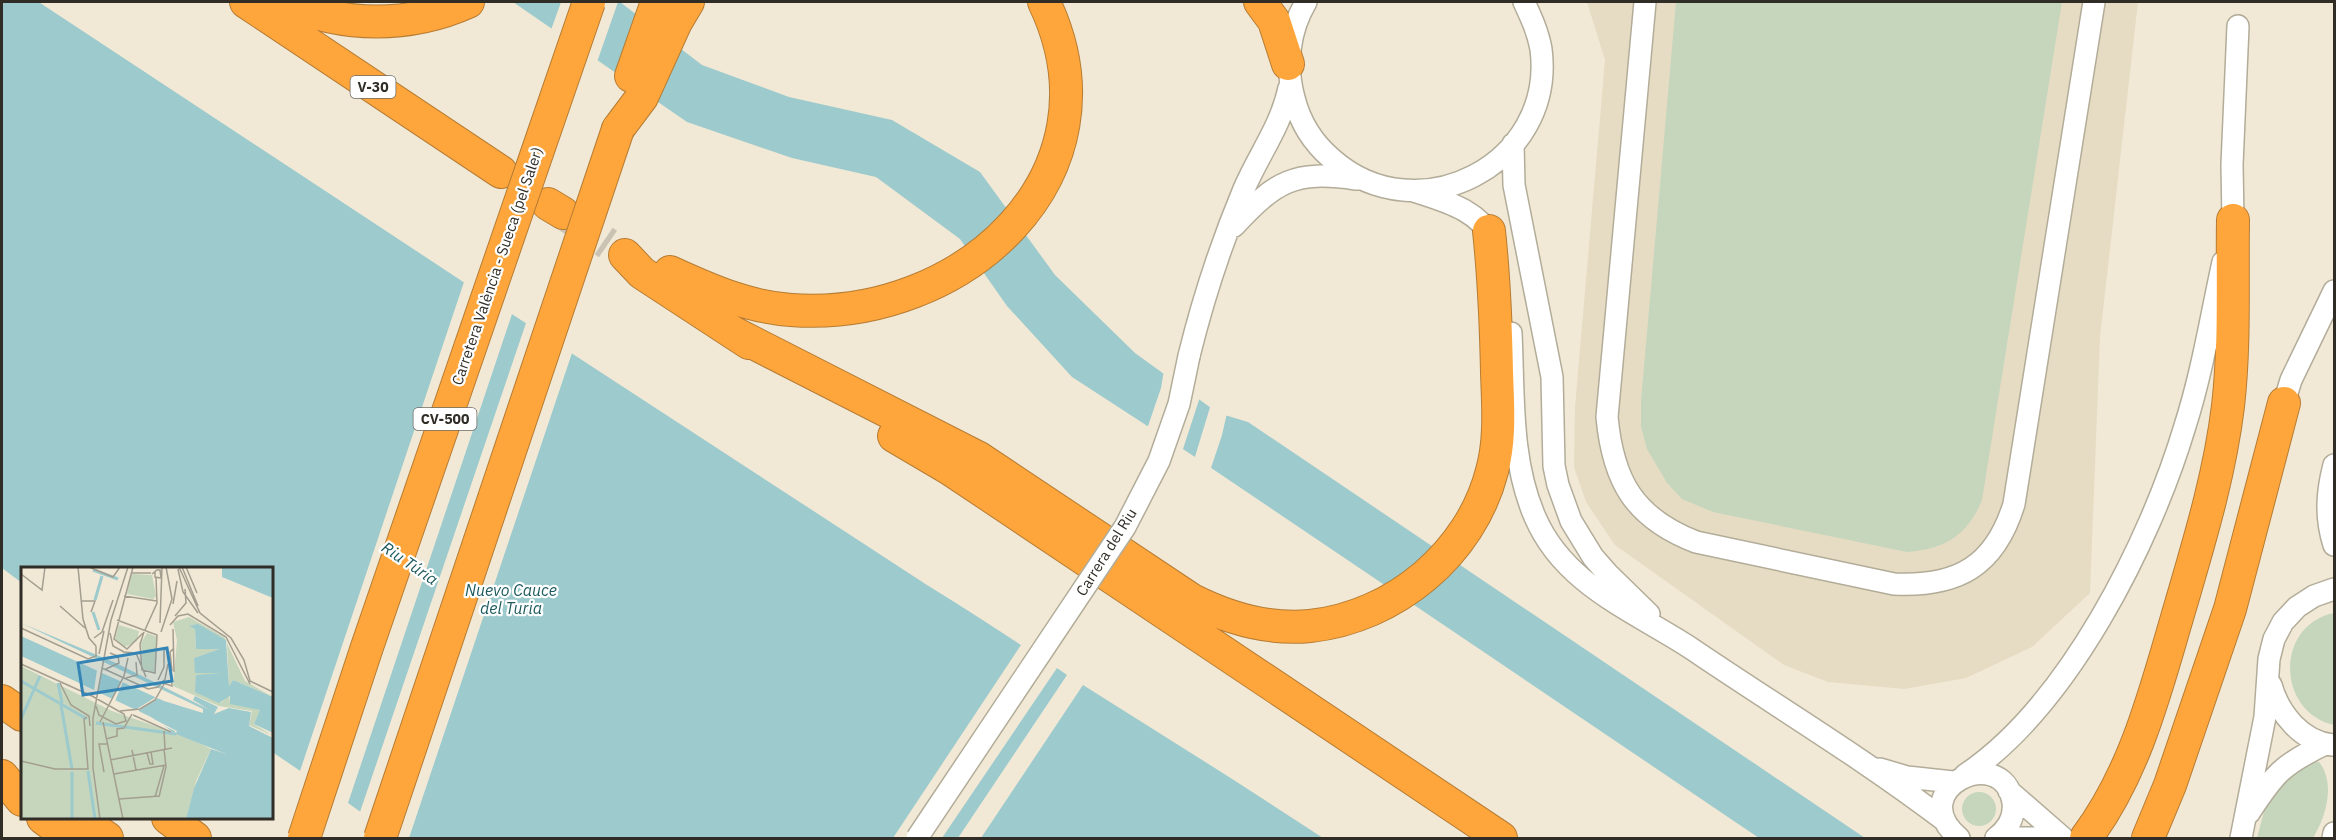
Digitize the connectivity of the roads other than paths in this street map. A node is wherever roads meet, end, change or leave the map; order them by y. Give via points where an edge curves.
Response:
1 (246, 2) edge
2 (286, 2) edge
3 (589, 2) edge
4 (657, 2) edge
5 (688, 2) edge
6 (1044, 2) edge
7 (1260, 2) edge
8 (1290, 2) edge
9 (1306, 2) edge
10 (1524, 2) edge
11 (1532, 2) edge
12 (1645, 2) edge
13 (2094, 2) edge
14 (462, 4) edge
15 (1534, 24) junction
16 (2238, 26) dead end
17 (1290, 63) junction
18 (618, 129) junction
19 (1514, 144) junction
20 (501, 172) dead end
21 (1364, 180) junction
22 (1414, 191) junction
23 (2233, 220) junction
24 (1489, 231) junction
25 (1228, 233) junction
26 (2334, 291) edge
27 (732, 332) junction
28 (2283, 403) joint
29 (2334, 465) edge
30 (2334, 545) edge
31 (2334, 589) edge
32 (1671, 636) junction
33 (2269, 679) junction
34 (2, 701) edge
35 (21, 714) edge
36 (2331, 748) edge
37 (1861, 762) junction
38 (2, 768) edge
39 (2, 777) edge
40 (1959, 779) junction
41 (21, 780) edge
42 (2009, 790) junction
43 (21, 799) edge
44 (2247, 816) junction
45 (44, 819) edge
46 (78, 819) edge
47 (169, 819) edge
48 (1944, 820) junction
49 (2080, 837) edge
50 (70, 838) edge
51 (107, 838) edge
52 (195, 838) edge
53 (304, 838) edge
54 (380, 838) edge
55 (917, 838) edge
56 (1501, 838) edge
57 (1959, 838) edge
58 (1997, 838) edge
59 (2037, 838) edge
60 (2148, 838) edge
61 (2241, 838) edge

1 - 20 highway, V-30
2 - 14 highway via 323,16 367,22 410,19
3 - 53 highway, Carretera València - Sueca (pel Saler) / CV-500, bridge
4 - 18 highway via 626,90
5 - 18 highway via 642,97
6 - 27 highway via 1060,43 1067,90 1060,139 1032,203 1008,232 954,273 914,291 866,305 791,310 740,301 617,250 642,273
7 - 17 highway via 1274,21
8 - 17 street, Carrera del Riu
9 - 17 street via 1299,14
10 - 15 street
11 - 15 street
12 - 13 street via 1607,417 1609,442 1621,482 1651,517 1696,542 1894,584 1918,585 1962,574 1996,545 2008,524
15 - 19 street via 1541,66 1537,99
16 - 23 street
17 - 21 street via 1296,109 1308,132 1342,168
17 - 25 street, Carrera del Riu via 1285,109 1245,187
18 - 54 highway, bridge
19 - 22 street via 1479,174 1459,184
19 - 32 street via 1514,185 1552,377 1558,485 1571,521 1593,557
21 - 22 street
21 - 25 street, Carrera del Riu via 1313,175 1282,183
22 - 24 street via 1458,205
23 - 40 street via 2186,424 2169,476 2135,553 2096,625 2049,694 2005,744
23 - 49 highway via 2231,366 2223,446 2200,540 2138,743 2110,803
24 - 27 highway via 1499,430 1488,486 1462,537 1422,579 1364,612 1310,626 1253,622 1220,614 1192,600 980,458
24 - 32 street via 1508,277 1518,455 1536,519 1574,572 1620,607
25 - 55 street, Carrera del Riu, bridge via 1204,295 1179,404 1159,461 1125,526
26 - 28 street
27 - 56 highway via 960,475
28 - 60 highway via 2230,609
29 - 30 street via 2328,501
31 - 33 street via 2314,596 2283,622 2269,659
32 - 37 street
33 - 36 street via 2282,713 2295,726
33 - 44 street
34 - 35 highway
36 - 44 street via 2281,769
37 - 40 street via 1907,777
37 - 48 street
38 - 41 highway
39 - 43 highway
40 - 42 street via 1975,773 1995,777
40 - 48 street via 1943,800
42 - 49 street
42 - 58 street via 2013,811 2005,831
44 - 61 street
45 - 50 highway
46 - 51 highway
47 - 52 highway
48 - 57 street
58 - 59 street

